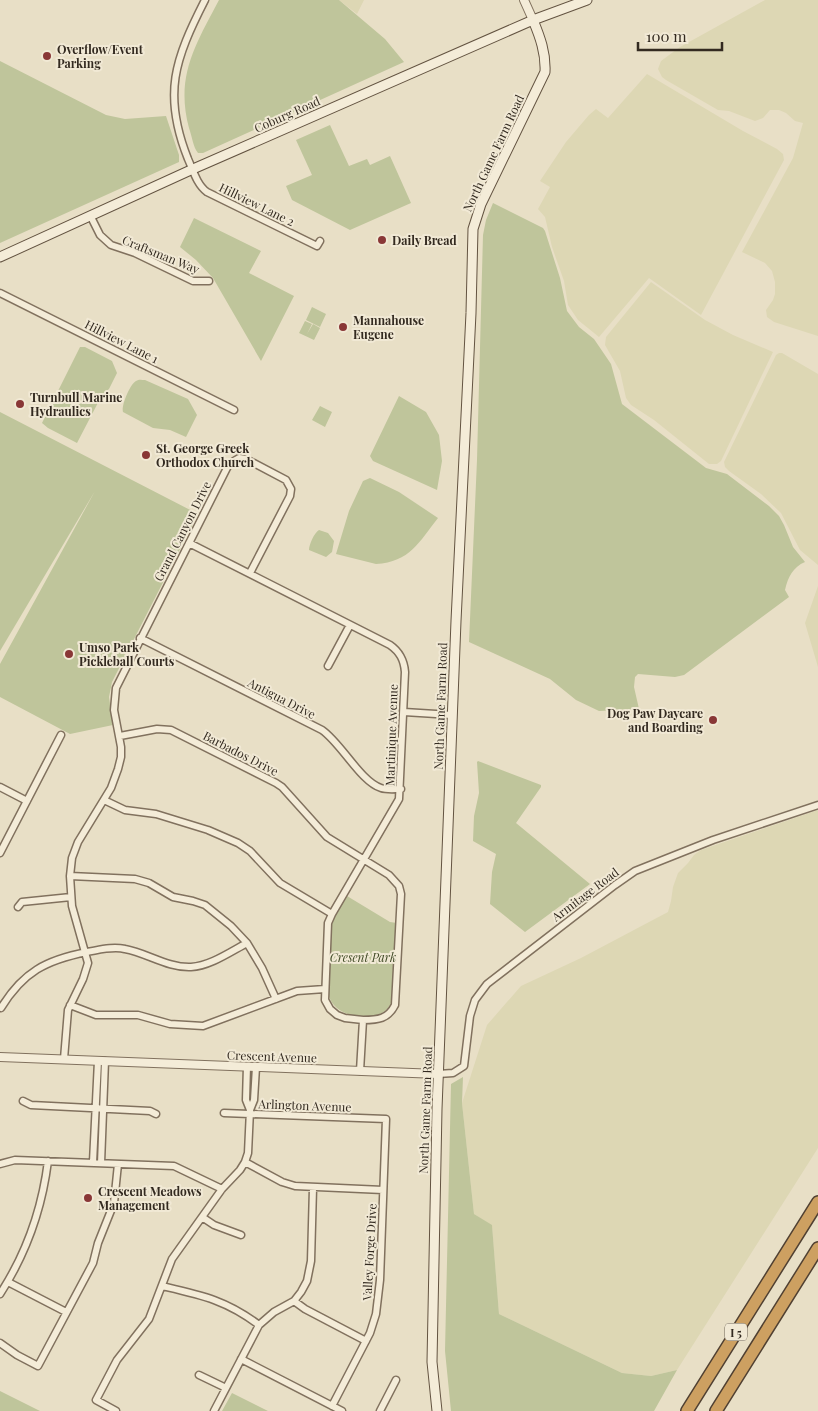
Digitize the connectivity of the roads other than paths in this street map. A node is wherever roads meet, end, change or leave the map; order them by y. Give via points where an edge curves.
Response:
1 (205, 0) edge
2 (524, 0) edge
3 (587, 0) edge
4 (533, 20) junction
5 (193, 169) junction
6 (91, 216) junction
7 (320, 241) dead end
8 (0, 257) edge
9 (209, 281) dead end
10 (0, 293) edge
11 (234, 410) dead end
12 (189, 542) junction
13 (250, 573) junction
14 (350, 625) junction
15 (140, 638) junction
16 (328, 666) dead end
17 (404, 712) junction
18 (452, 715) junction
19 (61, 735) dead end
20 (120, 736) junction
21 (0, 786) edge
22 (401, 790) junction
23 (104, 800) junction
24 (27, 801) junction
25 (818, 805) edge
26 (0, 853) edge
27 (364, 860) junction
28 (70, 876) junction
29 (71, 897) junction
30 (18, 908) dead end
31 (332, 914) junction
32 (247, 943) junction
33 (86, 952) junction
34 (324, 989) junction
35 (276, 999) junction
36 (70, 1005) junction
37 (1, 1008) edge
38 (364, 1020) junction
39 (0, 1057) edge
40 (64, 1059) junction
41 (102, 1061) junction
42 (252, 1067) junction
43 (360, 1071) junction
44 (438, 1074) junction
45 (23, 1101) dead end
46 (100, 1109) junction
47 (250, 1112) junction
48 (224, 1113) dead end
49 (156, 1114) dead end
50 (386, 1119) joint
51 (48, 1161) junction
52 (93, 1162) junction
53 (245, 1162) junction
54 (101, 1163) junction
55 (0, 1164) edge
56 (118, 1164) junction
57 (313, 1188) junction
58 (222, 1189) junction
59 (383, 1190) junction
60 (818, 1202) edge
61 (202, 1217) junction
62 (241, 1235) dead end
63 (818, 1248) edge
64 (8, 1282) junction
65 (162, 1286) junction
66 (0, 1294) edge
67 (294, 1300) junction
68 (66, 1312) junction
69 (259, 1325) junction
70 (366, 1341) junction
71 (0, 1343) edge
72 (241, 1360) junction
73 (199, 1375) dead end
74 (396, 1380) dead end
75 (226, 1388) junction
76 (332, 1406) junction
77 (116, 1411) edge
78 (214, 1411) edge
79 (342, 1411) edge
80 (380, 1411) edge
81 (437, 1411) edge
82 (687, 1411) edge
83 (716, 1411) edge

1 - 5 street via 185,40 175,77 176,121
2 - 4 street
3 - 4 main road, Coburg Road
4 - 5 main road, Coburg Road
4 - 18 main road, North Game Farm Road via 544,52 545,72 481,204 473,229
5 - 6 main road, Coburg Road
5 - 7 street, Hillview Lane 2 via 207,192 317,246
6 - 8 main road, Coburg Road
6 - 9 street, Craftsman Way via 100,235 111,245 193,281
10 - 11 street, Hillview Lane 1
12 - 13 street, Martinique Avenue
12 - 13 street, Grand Canyon Drive via 229,464 239,458 286,480 291,489 290,496
12 - 15 street, Grand Canyon Drive
13 - 14 street, Martinique Avenue
14 - 16 street
14 - 17 street, Martinique Avenue via 393,647 402,656
15 - 20 street, Grand Canyon Drive via 116,688 114,710
15 - 22 street, Antigua Drive via 322,730 371,783 381,788
17 - 18 street
17 - 22 street, Martinique Avenue
18 - 44 main road, North Game Farm Road
19 - 24 street
20 - 23 street, Grand Canyon Drive via 120,763
20 - 27 street, Barbados Drive via 162,729 185,736 279,784 327,837
21 - 24 street
22 - 27 street, Martinique Avenue via 396,808
23 - 28 street, Grand Canyon Drive via 76,847
23 - 31 street via 125,810 156,814 208,830 238,843 280,883
24 - 26 street
25 - 44 street, Armitage Road via 635,871 615,885 487,984 475,1000 470,1016 464,1066 453,1073
27 - 31 street, Martinique Avenue
27 - 38 street, Barbados Drive via 392,877 401,891 395,1003 390,1015 379,1020
28 - 29 street, Grand Canyon Drive
28 - 32 street via 144,881 173,897 205,905
29 - 30 street via 22,902
29 - 33 street, Grand Canyon Drive via 76,925
31 - 34 street, Martinique Avenue via 328,923
32 - 33 street via 210,962 190,967 125,949
32 - 35 street
33 - 36 street via 86,970
33 - 37 street via 52,961 34,971 17,986
34 - 35 street via 301,991
34 - 38 street, Martinique Avenue via 325,1000 334,1013
35 - 36 street via 203,1026 170,1024 138,1015 96,1015
36 - 40 street
38 - 43 street
39 - 40 street, Crescent Avenue
40 - 41 street, Crescent Avenue
41 - 42 street, Crescent Avenue
41 - 46 street
42 - 43 street, Crescent Avenue
42 - 47 street via 246,1100
43 - 44 street, Crescent Avenue
44 - 81 main road, North Game Farm Road via 432,1362
45 - 46 street via 31,1105
46 - 49 street
46 - 52 street
46 - 54 street
47 - 48 street, Arlington Avenue
47 - 50 street, Arlington Avenue
47 - 53 street
50 - 59 street, Valley Forge Drive
51 - 52 street
51 - 55 street via 12,1160
51 - 64 street via 35,1222
52 - 54 street
53 - 57 street via 286,1184
53 - 58 street
54 - 56 street
56 - 58 street via 177,1166
56 - 68 street via 114,1206 92,1265
57 - 59 street
57 - 67 street via 310,1267 305,1285
58 - 61 street
59 - 70 street, Valley Forge Drive via 379,1295 375,1320
60 - 82 highway, I 5
61 - 62 street
61 - 65 street via 172,1259
63 - 83 highway, I 5
64 - 66 street
64 - 68 street
65 - 69 street via 218,1300
65 - 77 street via 149,1319 117,1360 96,1400
67 - 69 street
67 - 70 street
68 - 71 street via 38,1366
69 - 72 street
70 - 76 street, Valley Forge Drive
72 - 75 street
72 - 76 street
73 - 75 street
74 - 80 street
75 - 78 street
76 - 79 street

